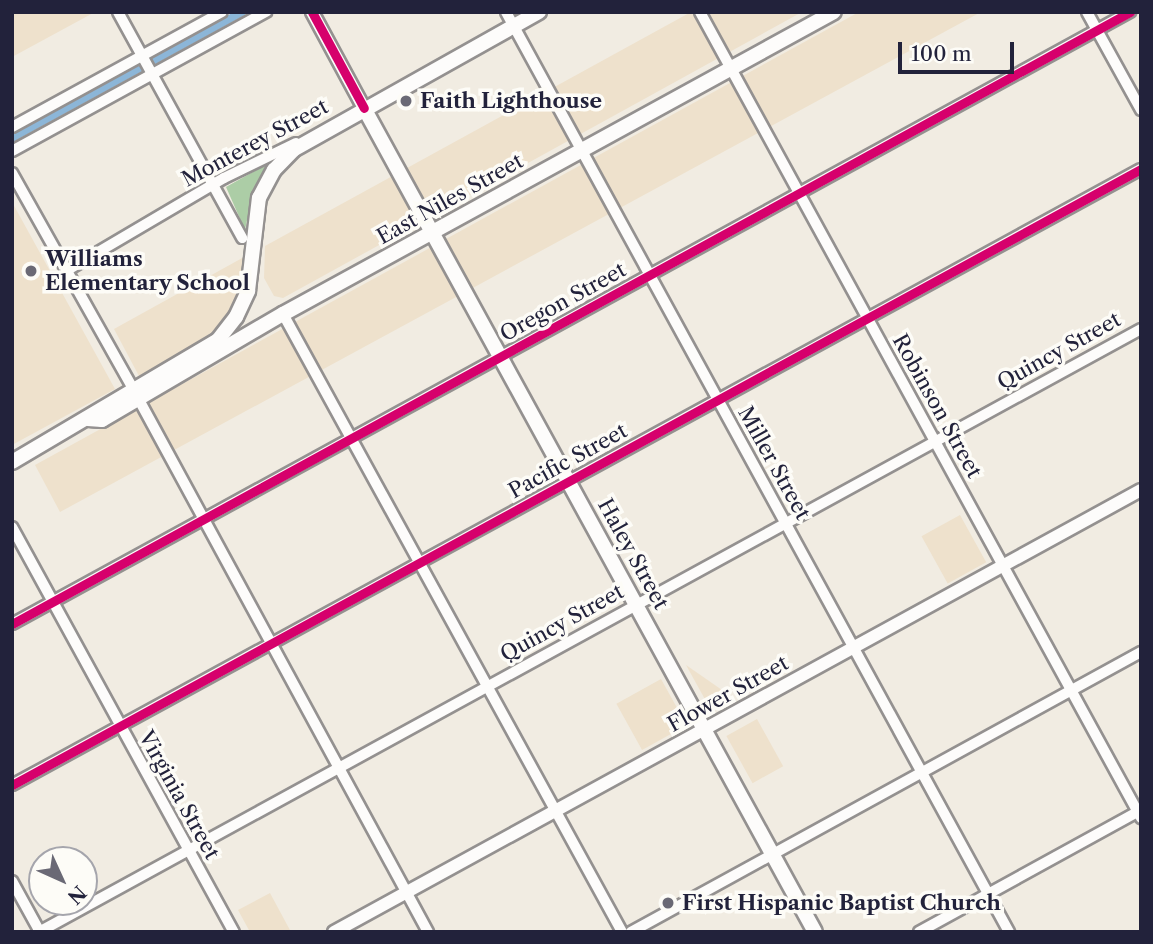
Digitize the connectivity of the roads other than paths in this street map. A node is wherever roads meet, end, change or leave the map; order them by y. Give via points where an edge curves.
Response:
1 (118, 12) edge
2 (222, 12) edge
3 (266, 12) edge
4 (312, 12) edge
5 (506, 12) edge
6 (539, 12) edge
7 (700, 12) edge
8 (834, 12) edge
9 (1087, 12) edge
10 (1130, 12) edge
11 (514, 26) junction
12 (1097, 30) junction
13 (143, 57) junction
14 (731, 69) junction
15 (152, 73) junction
16 (364, 108) junction
17 (1141, 110) edge
18 (12, 127) edge
19 (306, 139) junction
20 (582, 150) junction
21 (12, 151) edge
22 (1141, 169) edge
23 (12, 173) edge
24 (214, 188) junction
25 (799, 193) junction
26 (433, 232) junction
27 (242, 239) dead end
28 (66, 271) junction
29 (649, 275) junction
30 (283, 314) junction
31 (867, 317) junction
32 (1141, 329) edge
33 (500, 356) junction
34 (136, 394) junction
35 (718, 399) junction
36 (351, 438) junction
37 (935, 442) junction
38 (12, 462) edge
39 (568, 480) junction
40 (1141, 490) edge
41 (202, 519) junction
42 (786, 523) junction
43 (12, 527) edge
44 (419, 562) junction
45 (1003, 566) junction
46 (53, 601) junction
47 (636, 605) junction
48 (12, 624) edge
49 (270, 644) junction
50 (853, 647) junction
51 (1141, 652) edge
52 (487, 686) junction
53 (1071, 690) junction
54 (121, 725) junction
55 (705, 729) junction
56 (338, 768) junction
57 (922, 772) junction
58 (12, 785) edge
59 (555, 811) junction
60 (1140, 814) edge
61 (189, 849) junction
62 (773, 854) junction
63 (12, 881) edge
64 (406, 892) junction
65 (987, 892) junction
66 (40, 931) edge
67 (234, 932) edge
68 (334, 932) edge
69 (428, 932) edge
70 (622, 932) edge
71 (631, 932) edge
72 (816, 932) edge
73 (919, 932) edge
74 (1009, 932) edge

1 - 13 street
2 - 13 street
3 - 15 street
4 - 16 street, Haley Street
5 - 11 street, Miller Street
6 - 11 main road, Monterey Street
7 - 14 street, Robinson Street
8 - 14 main road, East Niles Street
9 - 12 street
10 - 12 street, Oregon Street
11 - 16 main road, Monterey Street
11 - 20 street, Miller Street
12 - 17 street
12 - 25 street, Oregon Street
13 - 15 street
13 - 18 street
14 - 20 main road, East Niles Street
14 - 25 street, Robinson Street
15 - 21 street
15 - 24 street
16 - 19 main road, Monterey Street
16 - 26 main road, Haley Street
19 - 24 street, Monterey Street via 273,152
19 - 34 main road, East Niles Street via 274,170 259,198 248,290 228,329
20 - 26 main road, East Niles Street
20 - 29 street, Miller Street
22 - 31 street, Pacific Street
23 - 28 street
24 - 27 street
24 - 28 street, Monterey Street
25 - 29 street, Oregon Street
25 - 31 street, Robinson Street
26 - 30 main road, East Niles Street
26 - 33 main road, Haley Street
28 - 34 street
29 - 33 street, Oregon Street
29 - 35 street, Miller Street
30 - 34 main road, East Niles Street
30 - 36 street
31 - 35 street, Pacific Street
31 - 37 street, Robinson Street
32 - 37 street, Quincy Street
33 - 36 street, Oregon Street
33 - 39 main road, Haley Street
34 - 38 main road, East Niles Street via 95,410 88,419
34 - 41 street
35 - 39 street, Pacific Street
35 - 42 street, Miller Street
36 - 41 street, Oregon Street
36 - 44 street
37 - 42 street, Quincy Street
37 - 45 street, Robinson Street
39 - 44 street, Pacific Street
39 - 47 main road, Haley Street
40 - 45 street, Flower Street
41 - 46 street, Oregon Street
41 - 49 street
42 - 47 street, Quincy Street
42 - 50 street, Miller Street
43 - 46 street, Virginia Street
44 - 49 street, Pacific Street
44 - 52 street
45 - 50 street, Flower Street
45 - 53 street, Robinson Street
46 - 48 street, Oregon Street
46 - 54 street, Virginia Street
47 - 52 street, Quincy Street
47 - 55 main road, Haley Street
49 - 54 street, Pacific Street
49 - 56 street
50 - 55 street, Flower Street
50 - 57 street, Miller Street
51 - 53 street
52 - 56 street, Quincy Street
52 - 59 street
53 - 57 street
53 - 60 street, Robinson Street
54 - 58 street, Pacific Street
54 - 61 street, Virginia Street
55 - 59 street, Flower Street
55 - 62 main road, Haley Street
56 - 61 street, Quincy Street
56 - 64 street
57 - 62 street
57 - 65 street, Miller Street
59 - 64 street, Flower Street
59 - 70 street
60 - 65 street
61 - 66 street, Quincy Street
61 - 67 street, Virginia Street
62 - 71 street
62 - 72 main road, Haley Street
63 - 66 street
64 - 68 street, Flower Street
64 - 69 street
65 - 73 street
65 - 74 street, Miller Street

